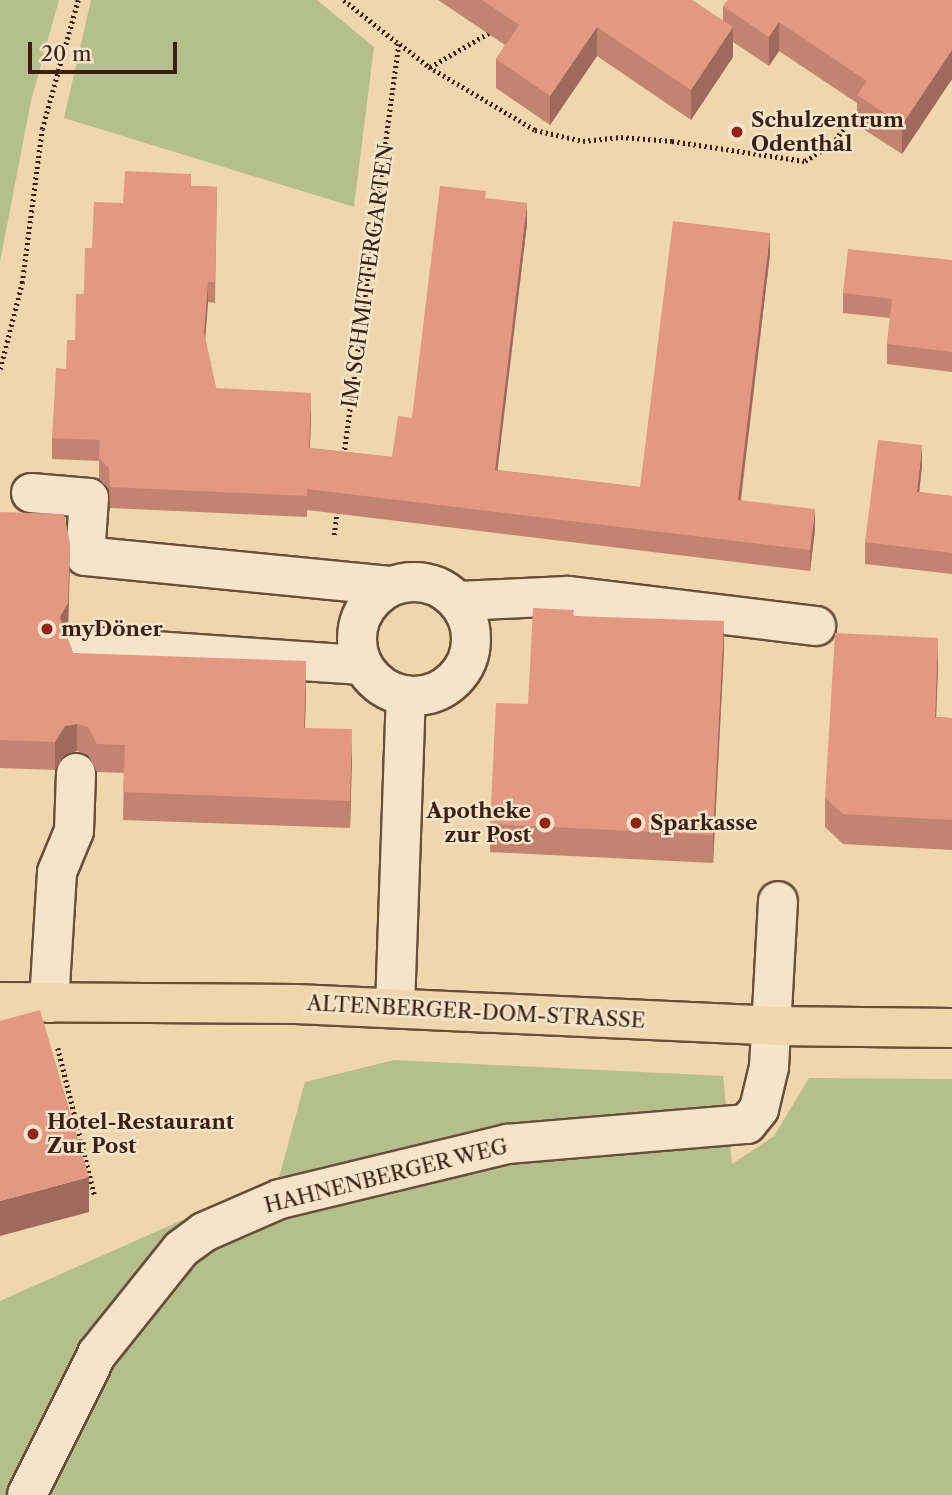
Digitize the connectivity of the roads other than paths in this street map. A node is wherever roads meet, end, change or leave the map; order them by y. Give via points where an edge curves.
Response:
1 (31, 493) dead end
2 (389, 586) junction
3 (458, 601) junction
4 (816, 626) dead end
5 (82, 646) dead end
6 (361, 665) junction
7 (406, 698) junction
8 (76, 773) dead end
9 (778, 901) dead end
10 (0, 1002) edge
11 (49, 1003) junction
12 (395, 1007) junction
13 (772, 1026) junction
14 (952, 1028) edge
15 (27, 1495) edge

1 - 2 street via 89,498 85,556
2 - 3 street via 415,582 440,587
2 - 6 street via 366,607 358,636
3 - 4 street via 568,596
3 - 7 street via 470,631 466,661 451,686
5 - 6 street
6 - 7 street via 379,687
7 - 12 street
8 - 11 street via 74,831 57,872
9 - 13 street
10 - 11 main road, ALTENBERGER-DOM-STRASSE
11 - 12 main road, ALTENBERGER-DOM-STRASSE
12 - 13 main road, ALTENBERGER-DOM-STRASSE
13 - 14 main road, ALTENBERGER-DOM-STRASSE
13 - 15 street, HAHNENBERGER WEG via 765,1090 759,1109 747,1124 507,1144 280,1199 204,1232 181,1249 97,1354

